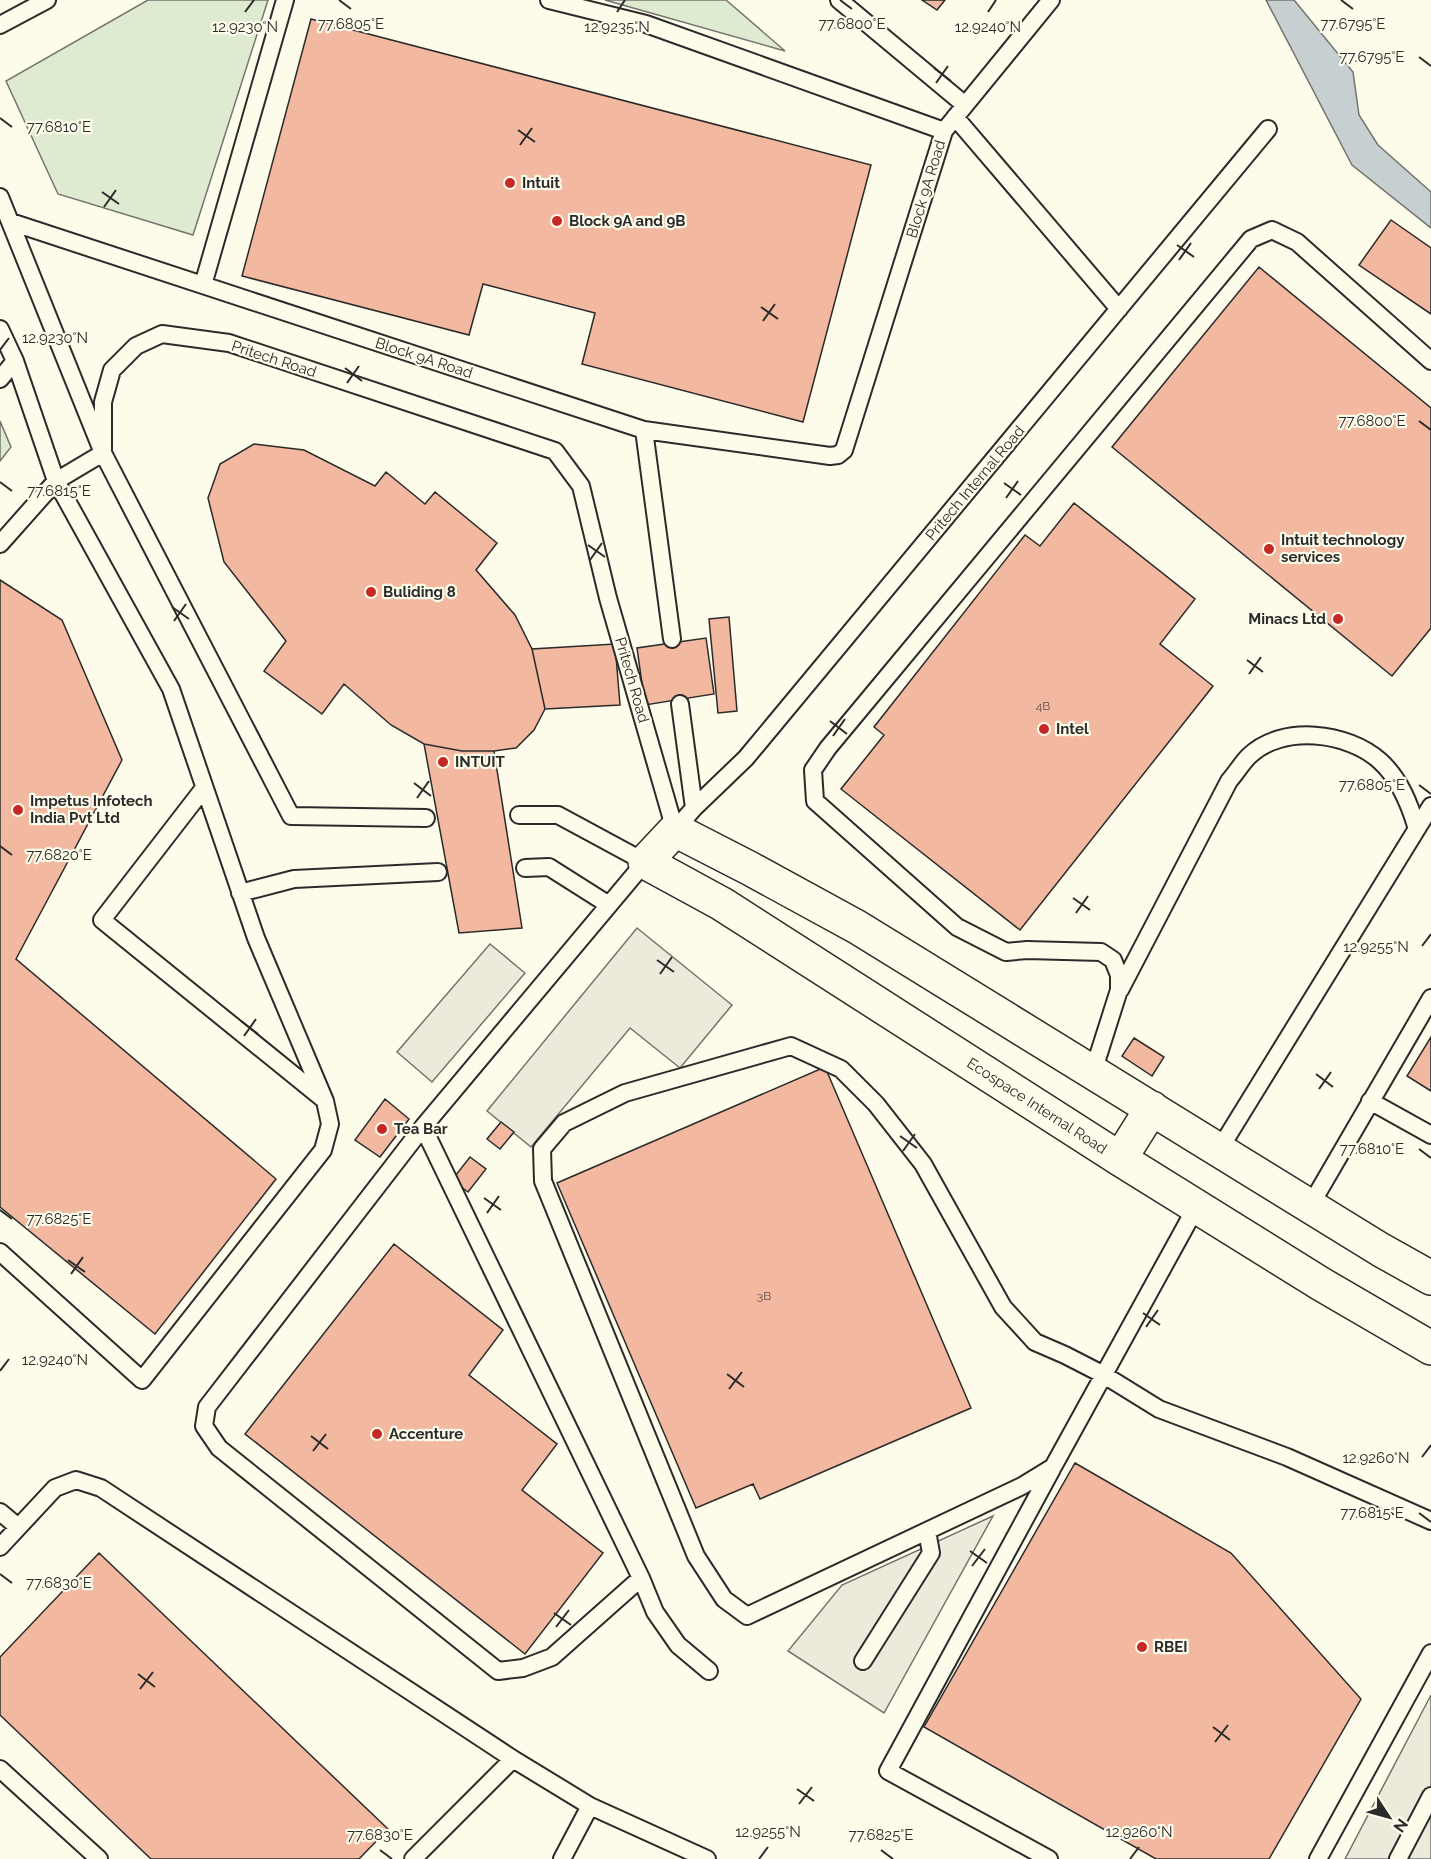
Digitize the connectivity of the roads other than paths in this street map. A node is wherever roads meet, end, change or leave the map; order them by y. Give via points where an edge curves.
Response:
1 (47, 0) edge
2 (285, 0) edge
3 (549, 0) edge
4 (839, 0) edge
5 (1052, 0) edge
6 (0, 25) edge
7 (960, 111) junction
8 (1268, 129) dead end
9 (944, 131) junction
10 (0, 197) edge
11 (11, 222) junction
12 (203, 285) junction
13 (1119, 309) junction
14 (1, 335) edge
15 (15, 361) junction
16 (1431, 361) edge
17 (0, 379) edge
18 (644, 430) junction
19 (103, 453) junction
20 (56, 481) junction
21 (0, 544) edge
22 (672, 639) dead end
23 (680, 704) dead end
24 (204, 788) junction
25 (1431, 806) edge
26 (519, 815) dead end
27 (426, 818) dead end
28 (684, 819) junction
29 (1417, 829) junction
30 (645, 862) junction
31 (525, 868) dead end
32 (749, 868) junction
33 (438, 872) dead end
34 (240, 892) junction
35 (722, 904) junction
36 (609, 905) junction
37 (857, 927) junction
38 (828, 972) junction
39 (1119, 990) junction
40 (1431, 998) edge
41 (1093, 1072) junction
42 (325, 1101) junction
43 (1370, 1101) junction
44 (1152, 1108) junction
45 (423, 1127) junction
46 (1431, 1135) edge
47 (1219, 1150) junction
48 (1120, 1160) junction
49 (1310, 1206) junction
50 (1196, 1207) junction
51 (0, 1252) edge
52 (1431, 1278) edge
53 (1431, 1348) edge
54 (1104, 1375) junction
55 (1053, 1467) junction
56 (0, 1512) edge
57 (1431, 1521) edge
58 (18, 1527) junction
59 (927, 1531) junction
60 (0, 1547) edge
61 (640, 1578) junction
62 (1431, 1653) edge
63 (863, 1661) dead end
64 (709, 1671) dead end
65 (513, 1759) junction
66 (0, 1769) edge
67 (1431, 1796) edge
68 (590, 1806) junction
69 (99, 1859) edge
70 (413, 1859) edge
71 (562, 1859) edge
72 (707, 1859) edge
73 (1049, 1859) edge
74 (1318, 1859) edge
75 (1398, 1859) edge

1 - 6 lane
2 - 12 lane
3 - 9 lane, Block 9A Road via 646,24
4 - 7 lane
5 - 7 lane
7 - 9 lane
7 - 13 lane
8 - 13 lane, Pritech Internal Road
9 - 18 lane, Block 9A Road via 844,450 830,456
10 - 11 lane
11 - 12 lane, Block 9A Road
11 - 19 lane
12 - 18 lane, Block 9A Road
13 - 28 lane, Pritech Internal Road via 746,758
14 - 15 lane
15 - 17 lane
15 - 20 lane
16 - 39 lane via 1297,242 1272,230 1251,239 813,770 815,801 957,927 1005,952 1101,952 1113,960
18 - 22 lane
19 - 20 lane
19 - 27 lane, Pritech Road via 291,816
19 - 28 lane, Pritech Road via 103,402 112,370 136,346 162,334 229,343 555,451 581,486 608,598
20 - 21 lane
20 - 24 lane via 171,689
23 - 28 lane
24 - 34 lane
24 - 42 lane via 102,920
25 - 29 lane
26 - 30 lane via 558,815
28 - 30 street
28 - 32 street
29 - 39 lane via 1409,801 1393,777 1381,761 1362,749 1315,735 1275,740 1250,755 1229,781
29 - 47 lane
30 - 35 street, Ecospace Internal Road
30 - 36 lane
31 - 36 lane via 549,867
32 - 35 street
32 - 37 street
33 - 34 lane via 294,879
34 - 42 lane
35 - 38 street, Ecospace Internal Road
36 - 45 lane
37 - 38 street
37 - 41 street
38 - 48 street, Ecospace Internal Road
39 - 41 lane
40 - 43 lane
41 - 44 street
42 - 51 lane via 330,1124 323,1150 142,1380
43 - 46 lane
43 - 49 lane
44 - 47 street
44 - 48 street
45 - 61 lane
45 - 61 lane via 207,1407 204,1426 219,1448 498,1671 523,1668 552,1656
47 - 49 street
48 - 50 street, Ecospace Internal Road
49 - 52 street
50 - 53 street, Ecospace Internal Road
50 - 54 lane
54 - 55 lane
54 - 57 lane via 1159,1409 1287,1457
54 - 59 lane via 1035,1342 1003,1307 923,1164 876,1104 840,1069 791,1046 625,1093 564,1123 542,1149 543,1181 696,1556 724,1599 747,1616
55 - 59 lane
55 - 73 lane via 888,1771
56 - 58 lane
58 - 60 lane
58 - 65 lane via 55,1488 76,1480 101,1488
59 - 63 lane via 932,1553
61 - 64 lane via 655,1612 678,1645
62 - 74 lane
65 - 68 lane
65 - 70 lane
66 - 69 lane
67 - 75 lane
68 - 71 lane
68 - 72 lane

